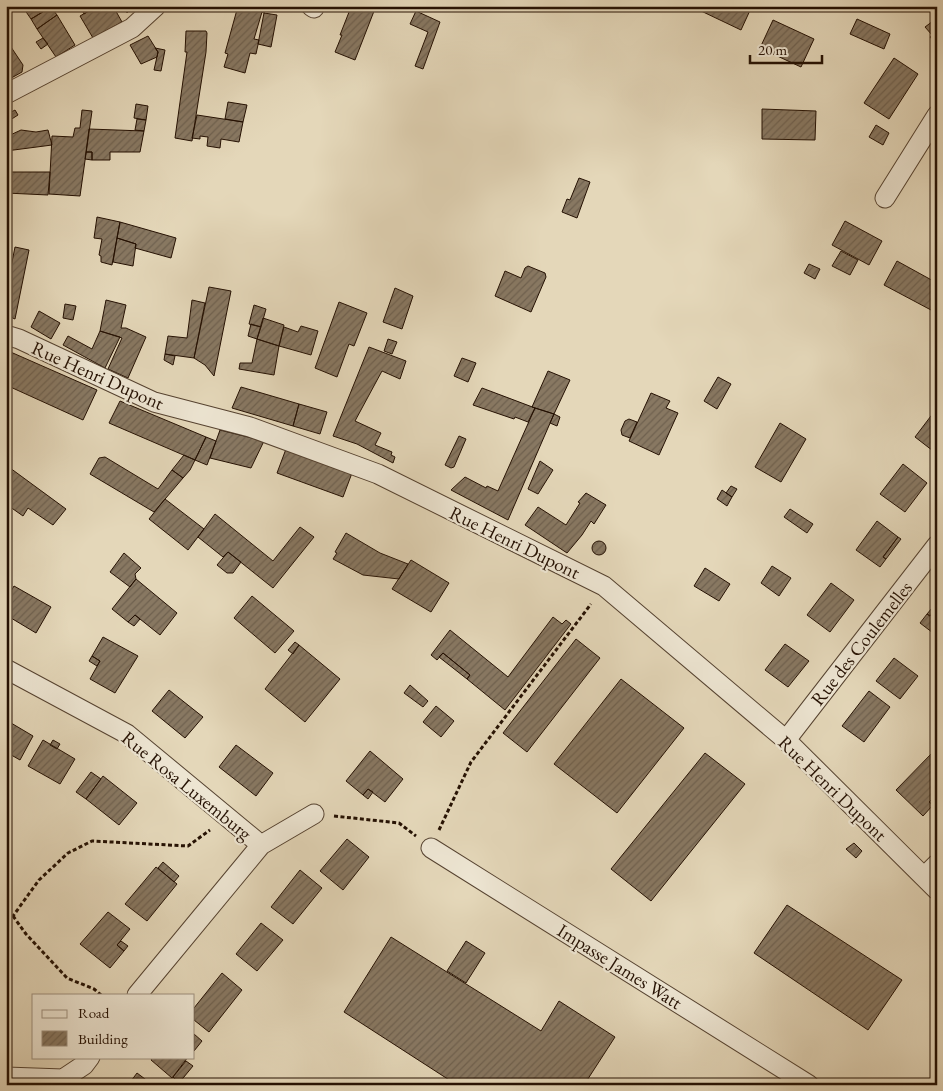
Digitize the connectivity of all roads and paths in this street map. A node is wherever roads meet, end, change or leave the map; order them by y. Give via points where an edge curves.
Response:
1 (156, 6) edge
2 (6, 94) edge
3 (937, 115) edge
4 (885, 198) dead end
5 (6, 335) edge
6 (937, 545) edge
7 (604, 586) junction
8 (6, 669) edge
9 (786, 740) junction
10 (314, 814) joint
11 (228, 818) junction
12 (261, 845) junction
13 (431, 848) junction
14 (933, 877) edge
15 (13, 916) junction
16 (6, 920) edge
17 (100, 994) edge
18 (138, 994) edge
19 (89, 1058) edge
20 (6, 1077) edge
21 (809, 1085) edge

1 - 2 street via 132,28
3 - 4 street
5 - 7 street, Rue Henri Dupont via 154,402 250,428 378,474
6 - 9 street, Rue des Coulemelles
7 - 9 street, Rue Henri Dupont
7 - 13 path via 472,762
8 - 11 street, Rue Rosa Luxemburg via 127,734
9 - 14 street, Rue Henri Dupont
10 - 12 street
10 - 13 path via 399,823
11 - 12 street, Rue Rosa Luxemburg
11 - 15 path via 188,846 92,841 68,852 39,880
12 - 18 street
13 - 21 street, Impasse James Watt
15 - 16 path
15 - 17 path via 66,978
19 - 20 street via 63,1079

